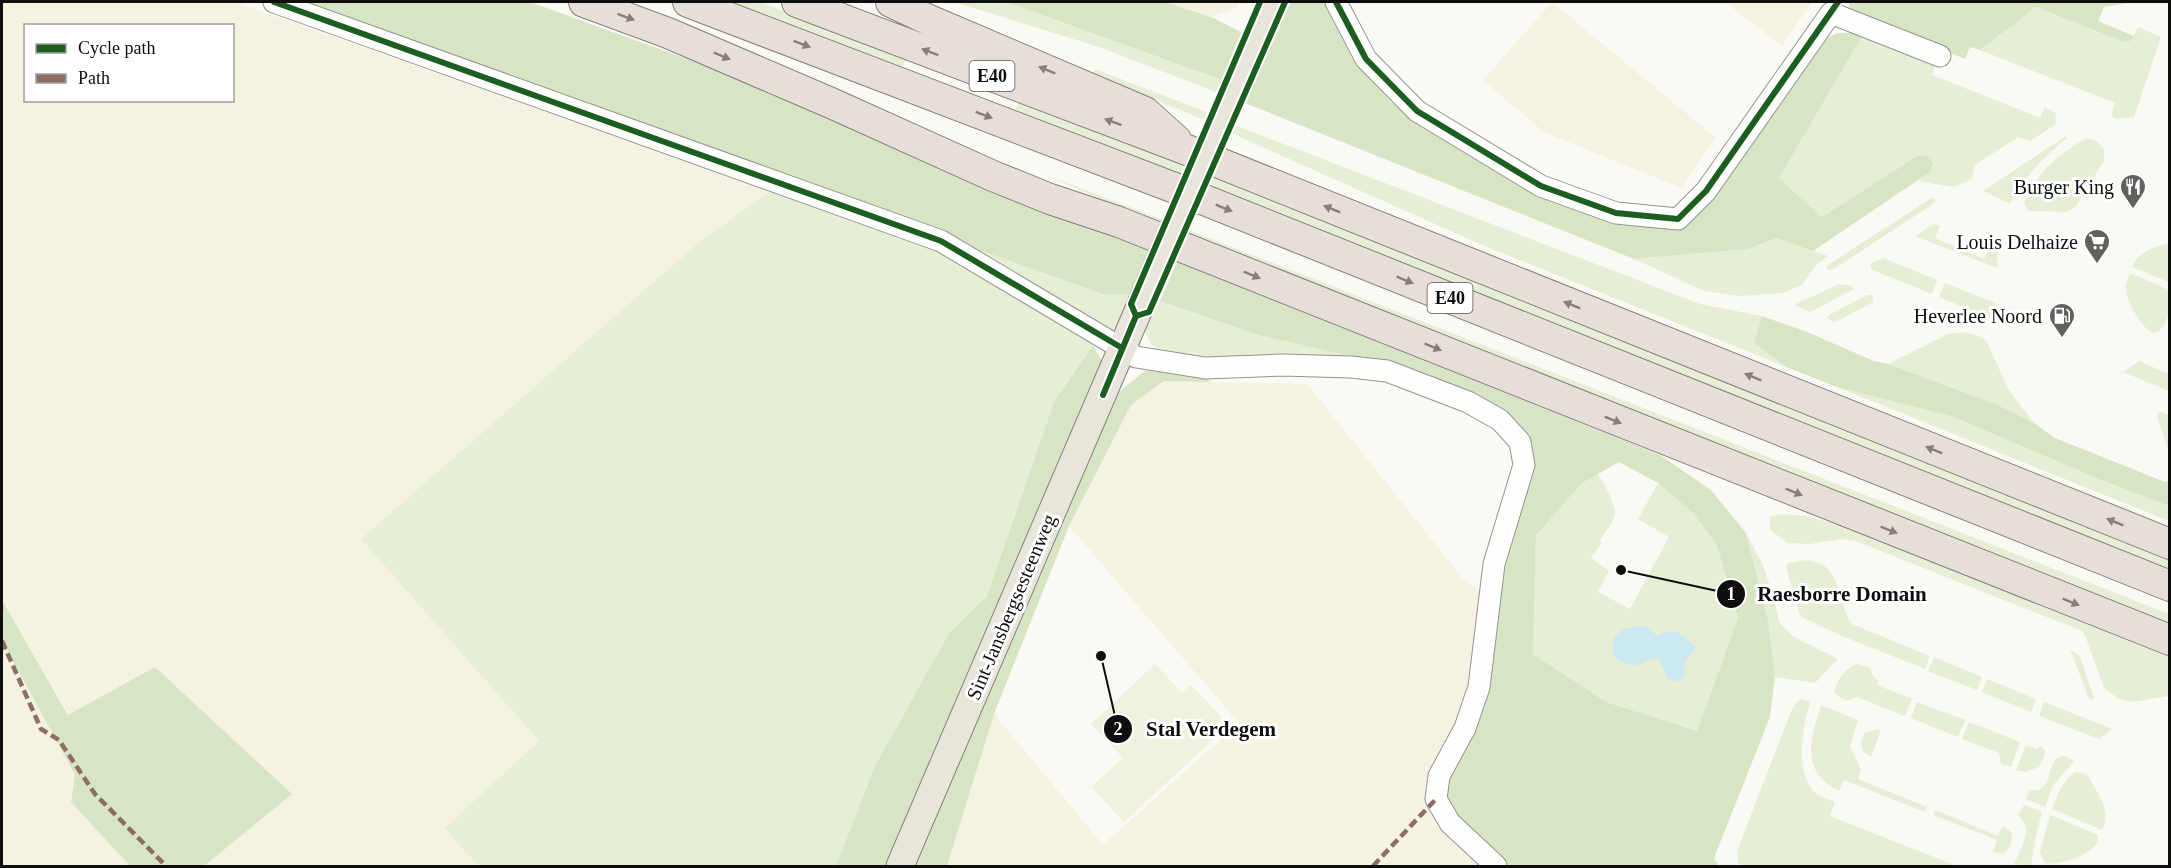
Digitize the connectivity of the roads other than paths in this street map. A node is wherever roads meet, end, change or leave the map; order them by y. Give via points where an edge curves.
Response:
1 (274, 2) edge
2 (584, 2) edge
3 (688, 2) edge
4 (797, 2) edge
5 (891, 2) edge
6 (1272, 2) edge
7 (1336, 2) edge
8 (728, 16) junction
9 (1940, 56) dead end
10 (1187, 150) junction
11 (1119, 222) junction
12 (1122, 348) junction
13 (2169, 544) edge
14 (2169, 586) edge
15 (2169, 640) edge
16 (900, 867) edge
17 (1496, 867) edge

1 - 12 street via 941,241
2 -> 11 highway via 668,33 993,176
3 - 8 highway, E40
10 -> 4 highway, E40
10 -> 5 highway via 1145,112
6 - 12 main road, Sint-Jansbergsesteenweg, bridge
7 - 9 street via 1366,59 1418,111 1541,186 1616,213 1678,219 1706,191 1831,12
8 - 11 highway via 751,44
8 -> 14 highway, E40 via 1183,192
13 -> 10 highway, E40
11 -> 15 highway
12 - 16 main road, Sint-Jansbergsesteenweg
12 - 17 street via 1136,357 1205,368 1282,365 1387,371 1468,402 1500,420 1520,442 1524,465 1494,564 1479,687 1465,728 1436,788 1436,799 1450,823

